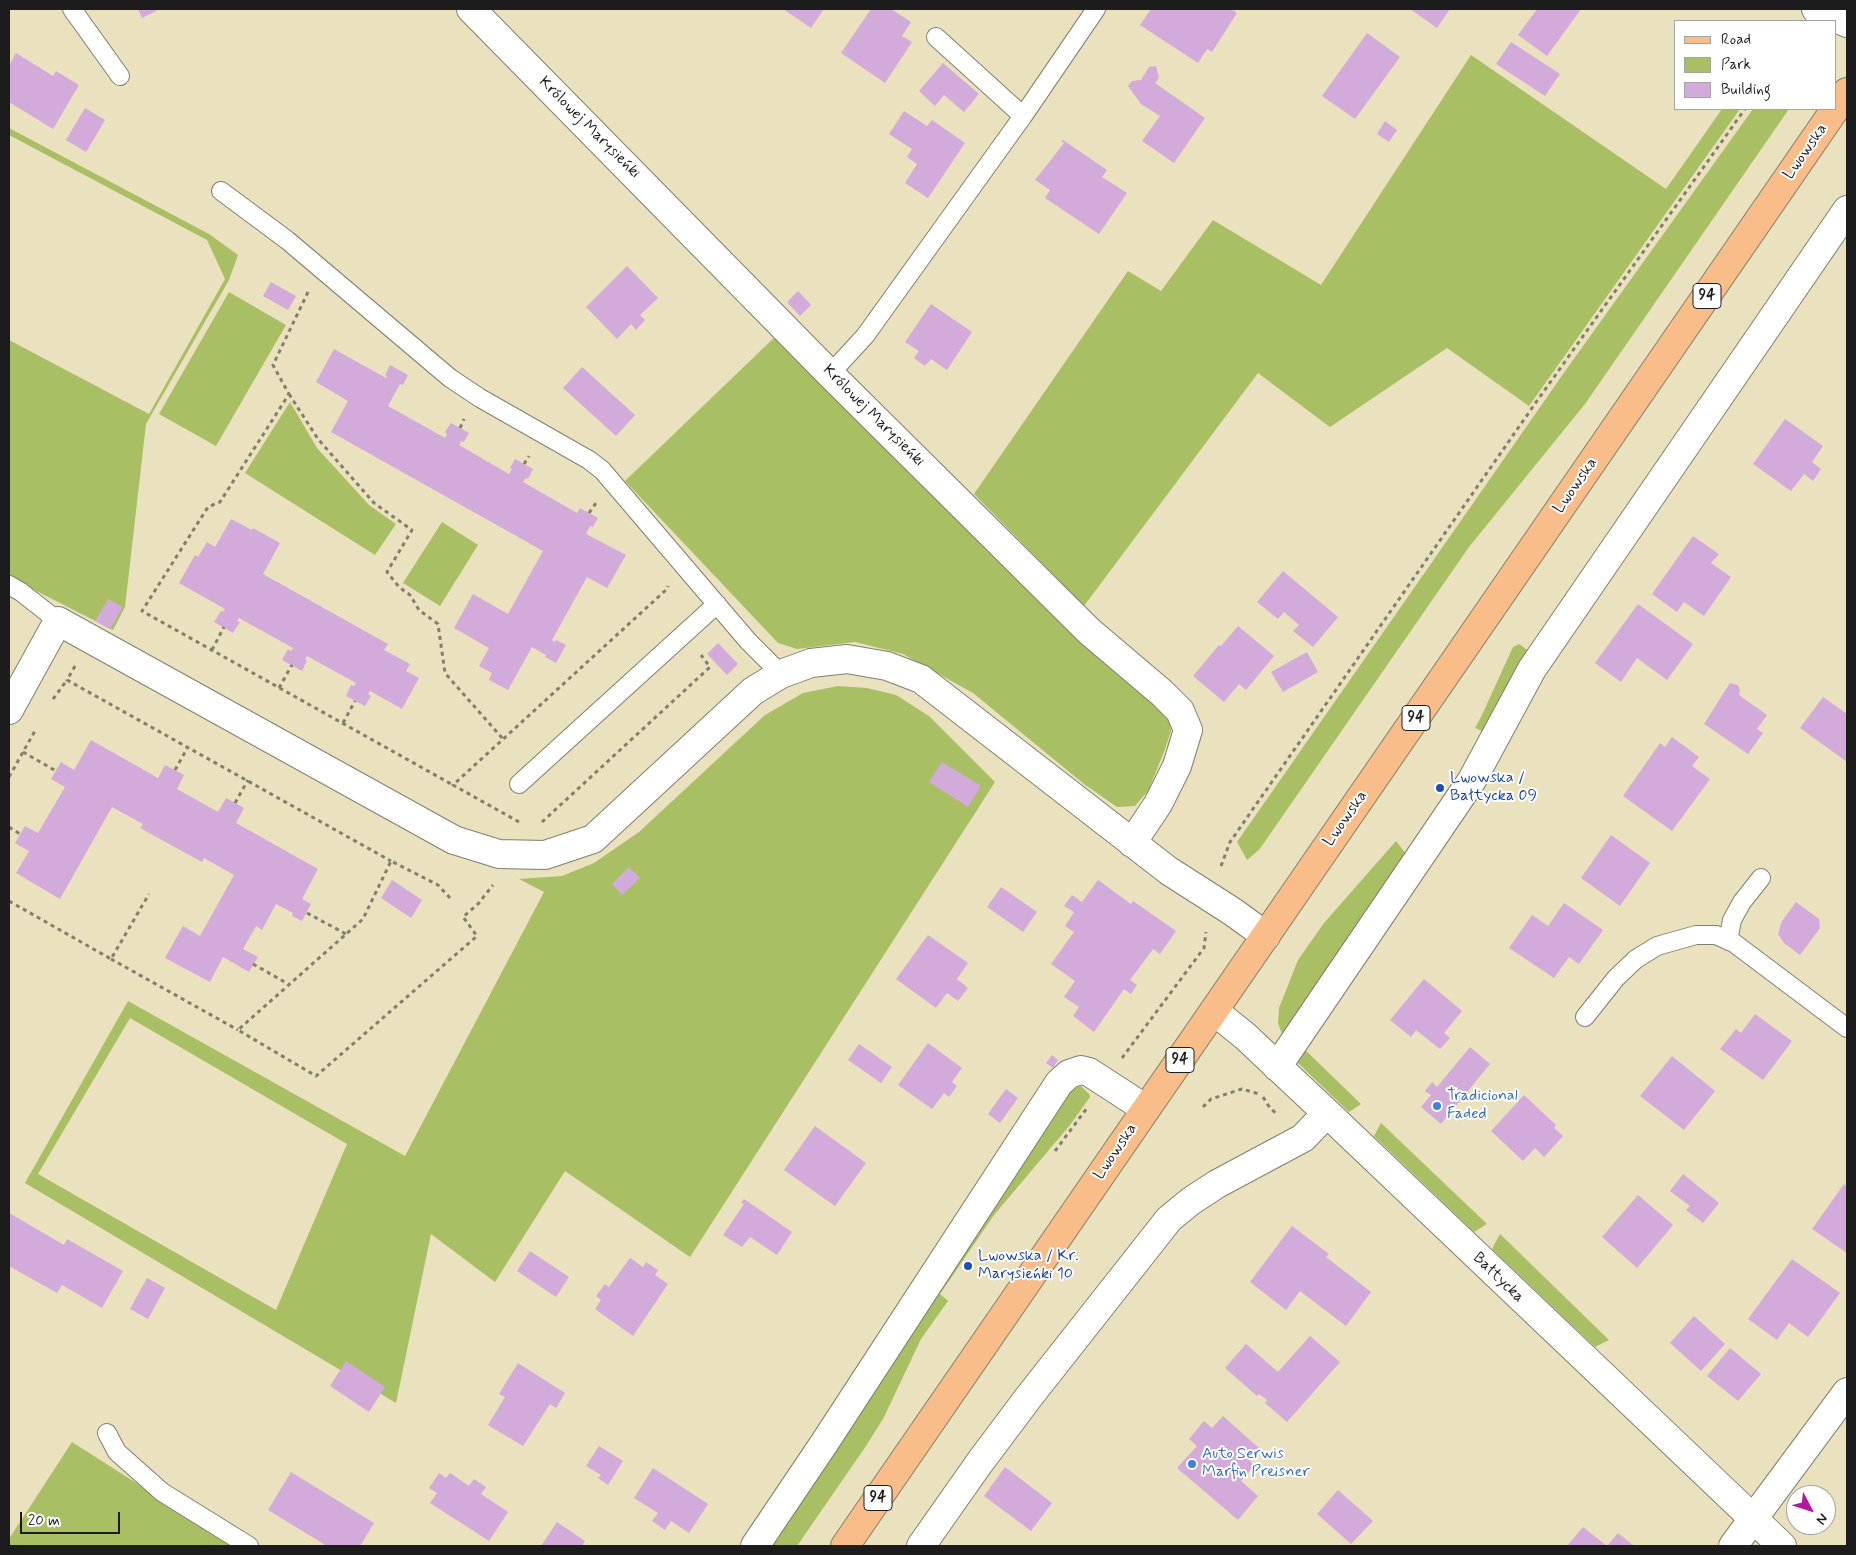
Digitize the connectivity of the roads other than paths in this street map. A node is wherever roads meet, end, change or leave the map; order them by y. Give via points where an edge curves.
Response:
1 (72, 9) edge
2 (471, 9) edge
3 (1096, 9) edge
4 (1816, 9) edge
5 (1847, 23) edge
6 (936, 37) dead end
7 (120, 76) dead end
8 (1847, 92) edge
9 (1836, 108) edge
10 (1835, 110) edge
11 (1023, 116) junction
12 (221, 191) dead end
13 (1847, 210) edge
14 (830, 374) junction
15 (9, 585) edge
16 (718, 604) junction
17 (58, 621) junction
18 (781, 674) junction
19 (9, 710) edge
20 (519, 784) dead end
21 (1132, 843) junction
22 (1761, 878) dead end
23 (1266, 936) junction
24 (1728, 941) junction
25 (1214, 1011) junction
26 (1585, 1017) dead end
27 (1847, 1028) edge
28 (1277, 1067) junction
29 (1146, 1109) junction
30 (1327, 1114) junction
31 (1847, 1392) edge
32 (106, 1433) dead end
33 (1753, 1519) junction
34 (249, 1546) edge
35 (756, 1546) edge
36 (845, 1546) edge
37 (921, 1546) edge
38 (1733, 1546) edge
39 (1782, 1546) edge

1 - 7 lane
2 - 14 street, Królowej Marysieńki
3 - 11 lane
4 - 5 street
6 - 11 lane
8 - 9 main road, Lwowska / 94
10 - 23 main road, Lwowska / 94
11 - 14 lane via 865,336
12 - 16 lane via 287,240 450,378 602,470
13 - 28 street via 1532,669 1472,780
14 - 21 street, Królowej Marysieńki via 1089,631 1180,711 1188,730 1177,766 1158,804
15 - 17 lane
16 - 18 lane
16 - 20 lane
17 - 18 street via 454,840 499,854 545,856 593,839 753,691
17 - 19 street
18 - 21 street via 811,663 847,658 887,666 922,679
21 - 23 street
22 - 24 lane via 1732,920
23 - 25 main road, Lwowska / 94
24 - 26 lane via 1716,936 1696,935 1657,946 1636,959 1616,978
24 - 27 lane
25 - 28 street, Bałtycka
25 - 29 main road, Lwowska / 94
28 - 30 street, Bałtycka
29 - 35 street via 1089,1072 1080,1070 1069,1074 1059,1083
29 - 36 main road, Lwowska / 94
30 - 33 street, Bałtycka
30 - 37 street via 1303,1138 1216,1184 1169,1219 1028,1398
31 - 33 street
32 - 34 lane via 117,1452 162,1492
33 - 38 street
33 - 39 street, Bałtycka

